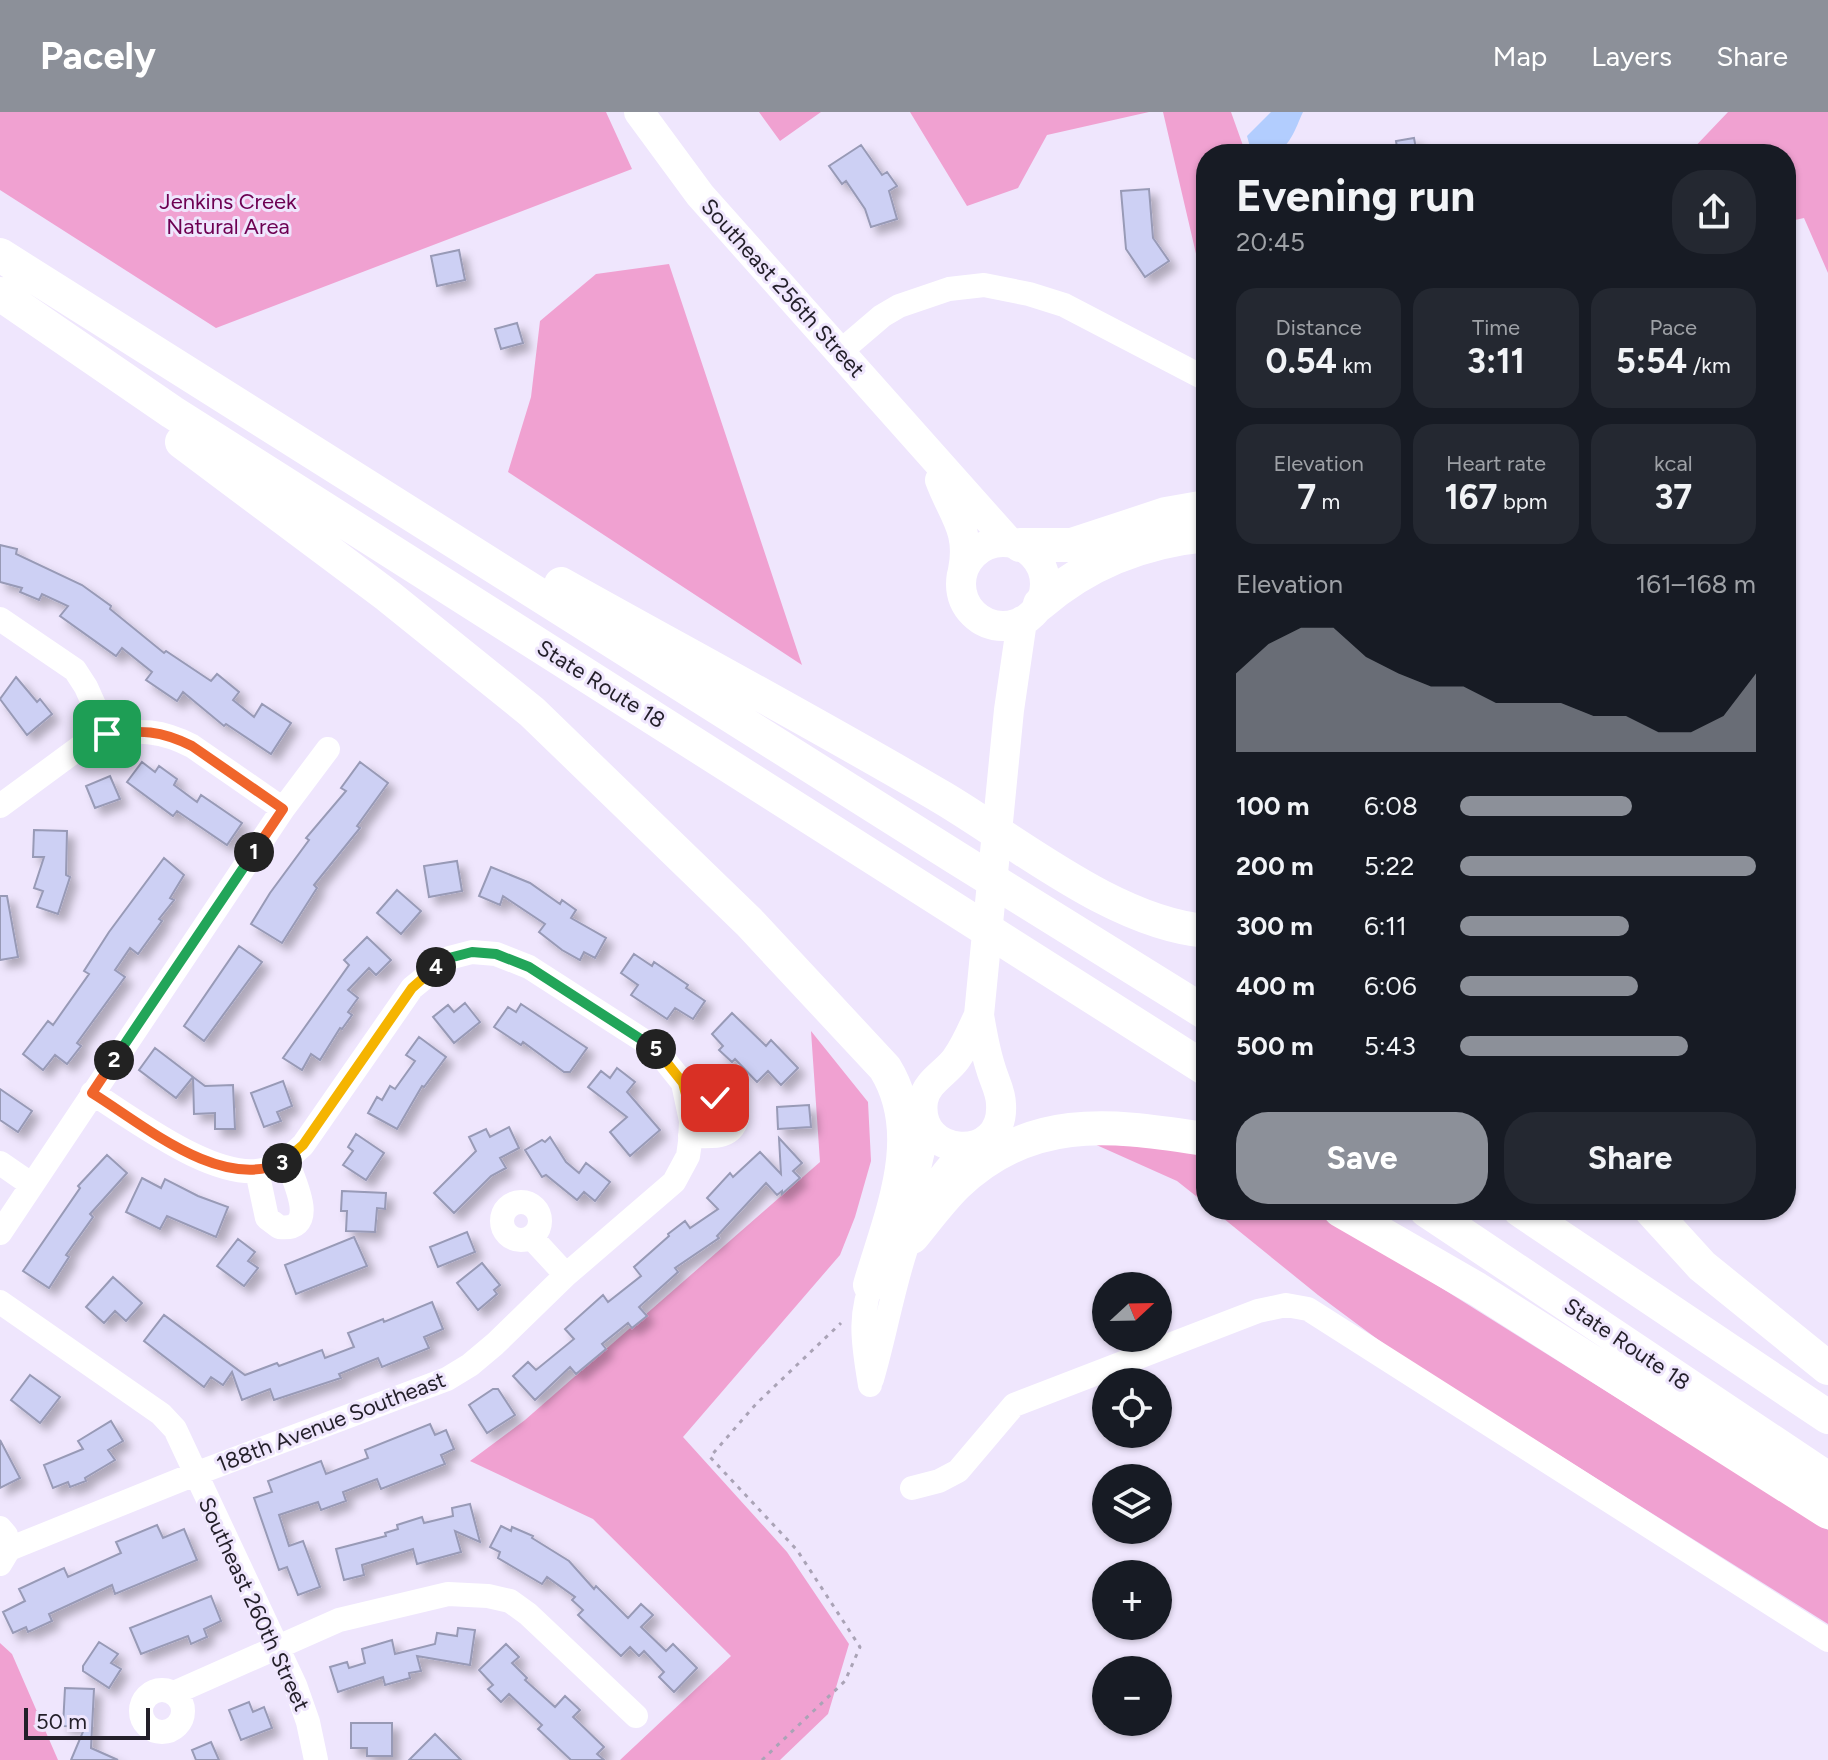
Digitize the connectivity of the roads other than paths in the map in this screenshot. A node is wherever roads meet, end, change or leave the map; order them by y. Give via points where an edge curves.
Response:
1 (639, 112) edge
2 (0, 255) edge
3 (0, 294) edge
4 (0, 304) edge
5 (841, 351) junction
6 (1196, 374) edge
7 (199, 381) junction
8 (933, 459) junction
9 (1196, 509) edge
10 (1196, 536) edge
11 (1015, 543) junction
12 (963, 570) junction
13 (1031, 613) junction
14 (0, 619) edge
15 (980, 619) junction
16 (1009, 710) junction
17 (107, 734) junction
18 (328, 749) dead end
19 (0, 806) edge
20 (283, 809) junction
21 (749, 922) junction
22 (1196, 930) edge
23 (980, 1006) junction
24 (1196, 1007) edge
25 (1196, 1063) edge
26 (92, 1093) junction
27 (925, 1113) junction
28 (1196, 1136) edge
29 (1196, 1138) edge
30 (978, 1142) junction
31 (0, 1163) edge
32 (270, 1167) junction
33 (32, 1185) junction
34 (1357, 1220) edge
35 (1441, 1220) edge
36 (1535, 1220) edge
37 (1660, 1220) edge
38 (0, 1233) edge
39 (531, 1237) dead end
40 (912, 1237) junction
41 (566, 1275) junction
42 (870, 1285) junction
43 (0, 1302) edge
44 (1828, 1368) edge
45 (1828, 1417) edge
46 (195, 1474) junction
47 (1828, 1479) edge
48 (912, 1488) dead end
49 (1828, 1512) edge
50 (3, 1547) edge
51 (1828, 1640) edge
52 (276, 1648) junction
53 (174, 1693) dead end
54 (636, 1716) dead end
55 (316, 1760) edge

1 - 5 main road, Southeast 256th Street via 700,195
2 - 7 highway, State Route 18
3 - 25 highway, State Route 18 via 172,412
4 - 21 highway via 388,596 532,712
5 - 6 street via 899,306 949,289 984,285 1064,305
5 - 8 main road, Southeast 256th Street
7 - 22 highway via 884,764 1123,907
7 - 24 highway, State Route 18
8 - 11 main road, Southeast 256th Street
8 - 12 main road, Southeast 256th Street via 962,526 967,552
9 - 11 highway via 1072,545
10 - 13 highway via 1130,551 1094,566
11 - 12 main road via 981,547
11 - 13 main road via 1032,552 1045,577 1045,591
12 - 15 main road via 963,597
13 - 15 main road via 1001,626
13 - 16 main road via 1015,653
14 - 17 street via 75,670
15 - 16 main road
16 - 23 main road
17 - 19 street via 83,745
17 - 20 street via 161,732 178,739
18 - 20 street
20 - 26 street
21 - 27 highway via 834,990 905,1063 917,1080
21 - 42 highway via 895,1085 906,1131 905,1155
23 - 27 main road via 955,1061 931,1084
23 - 30 main road via 1001,1104 999,1122
26 - 32 street via 201,1160 229,1168
26 - 33 street
27 - 30 main road via 946,1144
27 - 42 street via 914,1190
28 - 30 highway via 1118,1110 1062,1113
29 - 40 highway via 1109,1126 1033,1138 970,1173
30 - 40 street via 935,1184
31 - 33 street
32 - 32 street via 267,1218 279,1227 293,1226 303,1207
32 - 41 street, 188th Avenue Southeast via 303,1145 412,988 449,958 472,952 496,954 529,967 655,1048 683,1083 690,1119 688,1156 674,1182
33 - 38 street
34 - 49 highway via 1477,1289
35 - 47 highway, State Route 18
36 - 45 highway
37 - 44 highway via 1702,1266
39 - 41 street
40 - 42 street via 870,1385 861,1336
41 - 46 street, 188th Avenue Southeast via 495,1344 447,1379
43 - 46 street, Southeast 260th Street via 161,1414 175,1429
46 - 50 street, 188th Avenue Southeast
46 - 52 street, Southeast 260th Street
48 - 51 street via 958,1471 1014,1405 1227,1321 1293,1305 1308,1309
52 - 53 street
52 - 54 street via 339,1620 448,1594 488,1596 510,1601 528,1614
52 - 55 street, Southeast 260th Street via 300,1697

